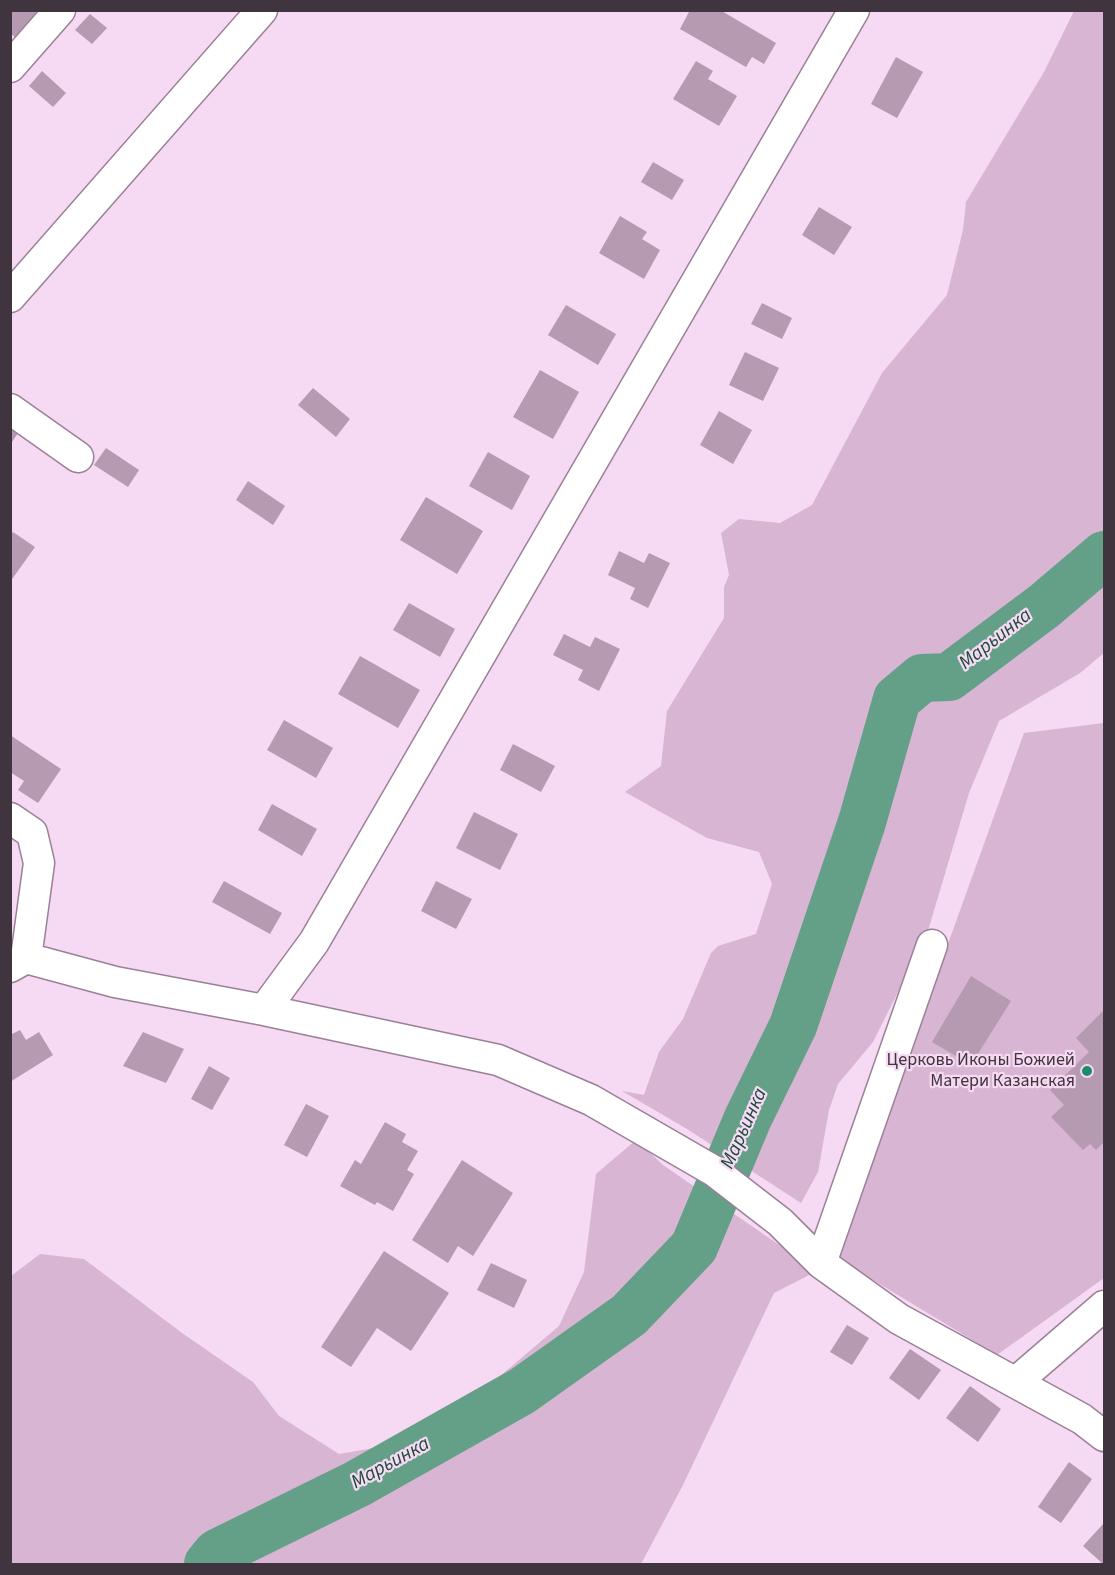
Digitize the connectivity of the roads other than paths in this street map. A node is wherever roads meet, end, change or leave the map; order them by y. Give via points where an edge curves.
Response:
1 (60, 10) edge
2 (261, 10) edge
3 (854, 10) edge
4 (10, 67) edge
5 (10, 297) edge
6 (10, 409) edge
7 (78, 456) dead end
8 (10, 818) edge
9 (932, 945) dead end
10 (18, 963) edge
11 (264, 1010) junction
12 (821, 1263) junction
13 (1104, 1306) edge
14 (1016, 1382) junction
15 (1104, 1436) edge

1 - 4 street
2 - 5 street
3 - 11 street via 314,942
6 - 7 street
8 - 10 street via 32,833 39,863
9 - 12 street
10 - 11 street
11 - 12 street via 498,1060 591,1100 725,1180 780,1222
12 - 14 street via 898,1319
13 - 14 street
14 - 15 street

